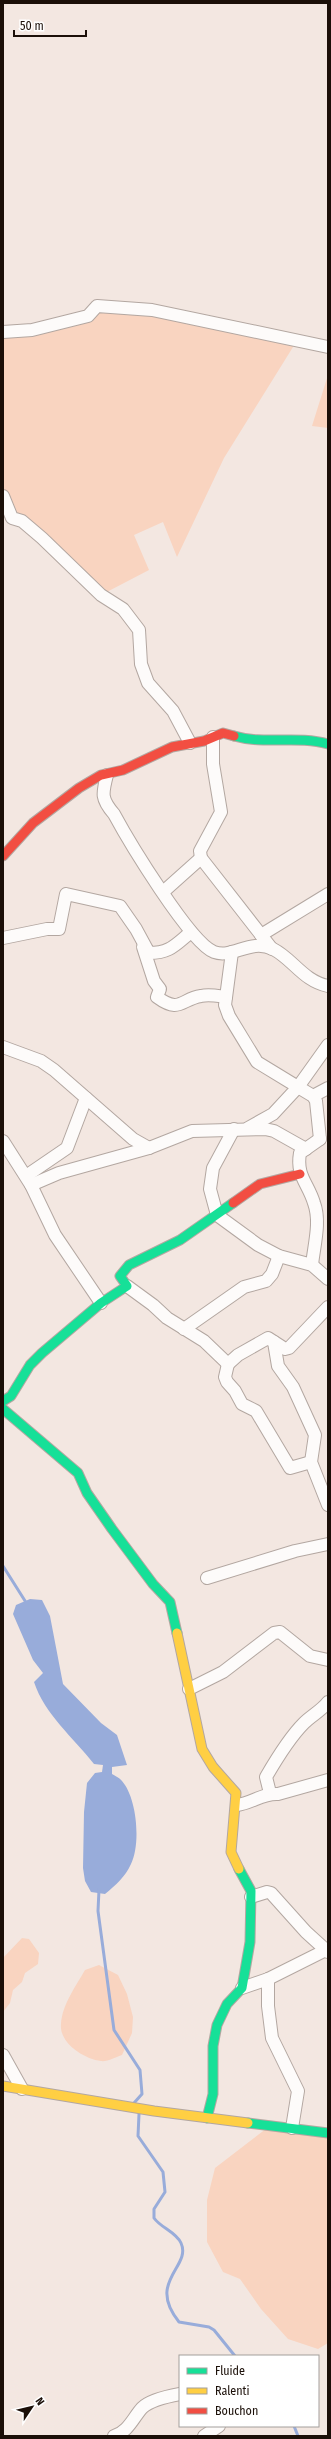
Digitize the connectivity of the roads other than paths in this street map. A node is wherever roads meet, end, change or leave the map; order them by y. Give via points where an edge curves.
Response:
1 (4, 331) edge
2 (328, 347) edge
3 (3, 496) edge
4 (213, 737) junction
5 (190, 742) junction
6 (328, 744) edge
7 (107, 775) junction
8 (3, 856) edge
9 (201, 858) junction
10 (163, 892) junction
11 (328, 894) edge
12 (136, 929) junction
13 (191, 932) junction
14 (261, 934) junction
15 (3, 938) edge
16 (272, 949) junction
17 (232, 952) junction
18 (328, 986) edge
19 (226, 997) junction
20 (328, 1045) edge
21 (3, 1047) edge
22 (298, 1087) junction
23 (328, 1088) edge
24 (313, 1096) junction
25 (86, 1098) junction
26 (247, 1129) junction
27 (234, 1130) junction
28 (324, 1140) edge
29 (3, 1141) edge
30 (149, 1148) junction
31 (306, 1149) junction
32 (300, 1174) junction
33 (29, 1180) junction
34 (217, 1216) junction
35 (279, 1256) junction
36 (312, 1265) junction
37 (328, 1279) edge
38 (127, 1286) junction
39 (101, 1303) junction
40 (328, 1308) edge
41 (184, 1329) junction
42 (274, 1342) junction
43 (228, 1364) junction
44 (3, 1401) edge
45 (3, 1409) edge
46 (311, 1462) junction
47 (328, 1505) edge
48 (328, 1544) edge
49 (208, 1578) dead end
50 (328, 1660) edge
51 (189, 1689) junction
52 (328, 1702) edge
53 (328, 1780) edge
54 (270, 1793) junction
55 (237, 1805) junction
56 (251, 1897) junction
57 (328, 1951) edge
58 (268, 1978) junction
59 (242, 1988) junction
60 (3, 2055) edge
61 (3, 2086) edge
62 (22, 2089) junction
63 (208, 2118) junction
64 (292, 2128) junction
65 (328, 2133) edge
66 (179, 2394) edge
67 (218, 2427) edge
68 (118, 2436) edge
69 (204, 2436) edge

1 - 2 street via 32,330 88,316 97,306 152,310
3 - 5 street via 12,518 22,521 101,595 124,609 139,630 141,664 148,683 173,711
4 - 5 street
4 - 6 street via 223,733 251,741 311,739
4 - 9 street via 212,764 221,812 200,851
5 - 7 street
7 - 8 street via 101,775 84,786 33,823
7 - 10 street via 102,792 106,805
9 - 10 street
9 - 14 street
10 - 13 street
11 - 14 street
12 - 13 street via 149,953 162,953 173,948
12 - 15 street via 120,906 66,894 59,929
12 - 19 street via 154,981 160,989 157,997 172,1005 182,1005 199,996
13 - 17 street via 202,945 213,952
14 - 16 street
16 - 17 street via 251,945
16 - 18 street via 305,976
17 - 19 street
19 - 22 street via 229,1016 257,1062
20 - 22 street
21 - 25 street via 41,1061
22 - 24 street
22 - 26 street via 273,1114
23 - 24 street
24 - 28 street
25 - 30 street via 133,1139
25 - 33 street via 67,1148
26 - 27 street
26 - 31 street via 274,1131
27 - 30 street via 192,1130
27 - 34 street via 213,1168 210,1189
28 - 31 street
29 - 33 street
30 - 33 street
31 - 32 street via 300,1153
32 - 34 street via 260,1184 241,1195
32 - 36 street via 316,1212 317,1229
33 - 39 street via 55,1235
34 - 35 street via 258,1245
34 - 38 street via 180,1240 129,1265 120,1276
35 - 36 street
35 - 41 street via 272,1274 266,1281 244,1287
36 - 37 street
38 - 39 street
38 - 41 street
39 - 44 street via 34,1361 15,1390
40 - 42 street via 289,1348 285,1349
41 - 43 street via 204,1341
42 - 43 street via 268,1338 238,1355
42 - 46 street via 278,1366 293,1387 315,1435
43 - 46 street via 225,1377 227,1382 242,1404 256,1411 275,1440 285,1463 290,1468 295,1468
45 - 51 street via 78,1473 87,1494 112,1530 170,1602
46 - 47 street
48 - 49 street via 295,1550
50 - 51 street via 310,1656 280,1632 274,1633 223,1672
51 - 55 street via 196,1715 196,1734 205,1756 236,1793
52 - 54 street via 320,1712 305,1722 275,1762 266,1777
53 - 54 street via 278,1794
54 - 55 street via 248,1804
55 - 56 street via 231,1852 238,1870 249,1884
56 - 57 street via 271,1893
56 - 59 street via 250,1942
57 - 58 street
58 - 59 street
58 - 64 street via 272,2038 298,2092
59 - 63 street via 227,2004 217,2024 213,2046 213,2094
60 - 62 street
61 - 62 street
62 - 63 street
63 - 64 street
64 - 65 street
66 - 68 street via 142,2408
67 - 69 street

